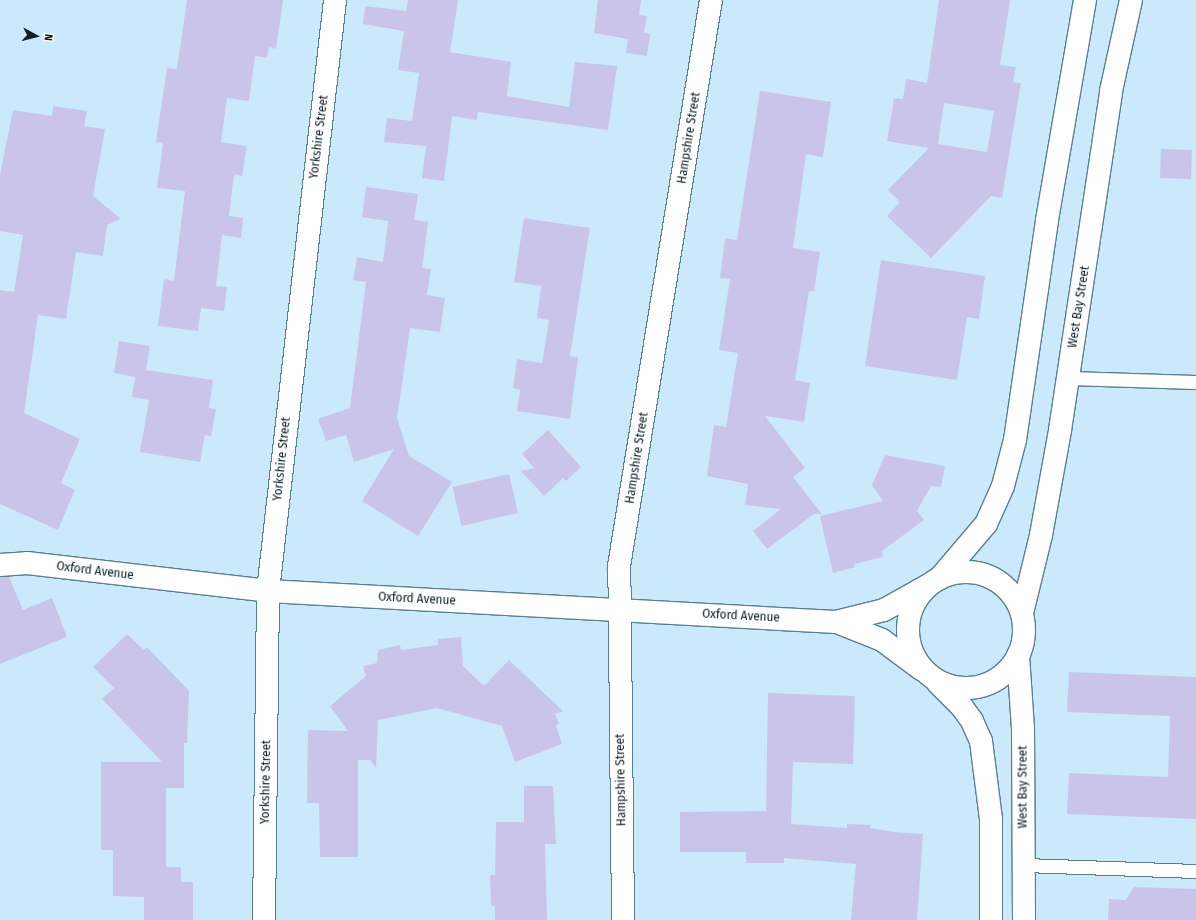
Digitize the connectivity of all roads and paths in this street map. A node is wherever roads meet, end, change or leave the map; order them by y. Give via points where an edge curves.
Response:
1 (335, 0) edge
2 (710, 0) edge
3 (1085, 0) edge
4 (1131, 0) edge
5 (1068, 378) junction
6 (1196, 382) edge
7 (0, 565) edge
8 (934, 582) junction
9 (268, 591) junction
10 (618, 609) junction
11 (1022, 613) junction
12 (836, 622) junction
13 (1018, 655) junction
14 (928, 674) junction
15 (1024, 865) junction
16 (1196, 871) edge
17 (264, 920) edge
18 (623, 920) edge
19 (991, 920) edge
20 (1024, 920) edge

1 - 9 street, Yorkshire Street
2 - 10 street, Hampshire Street via 619,566
3 - 8 street via 1047,220 1015,440 1002,486 986,524
4 - 5 street, West Bay Street via 1111,91
5 - 6 lane
5 - 11 street, West Bay Street via 1041,535
7 - 9 street, Oxford Avenue via 27,563
8 - 11 street via 968,571 991,577 1010,592
8 - 12 street, Oxford Avenue via 884,610
8 - 14 street via 914,603 908,624 910,648
9 - 10 street, Oxford Avenue
9 - 17 street, Yorkshire Street
10 - 12 street, Oxford Avenue
10 - 18 street, Hampshire Street
11 - 13 street via 1024,639
12 - 14 street, Oxford Avenue via 882,640 903,653
13 - 14 street via 1007,672 984,686 956,688
13 - 15 street, West Bay Street via 1023,728
14 - 19 street via 962,707 972,721 981,742 990,819
15 - 16 lane
15 - 20 street, West Bay Street

